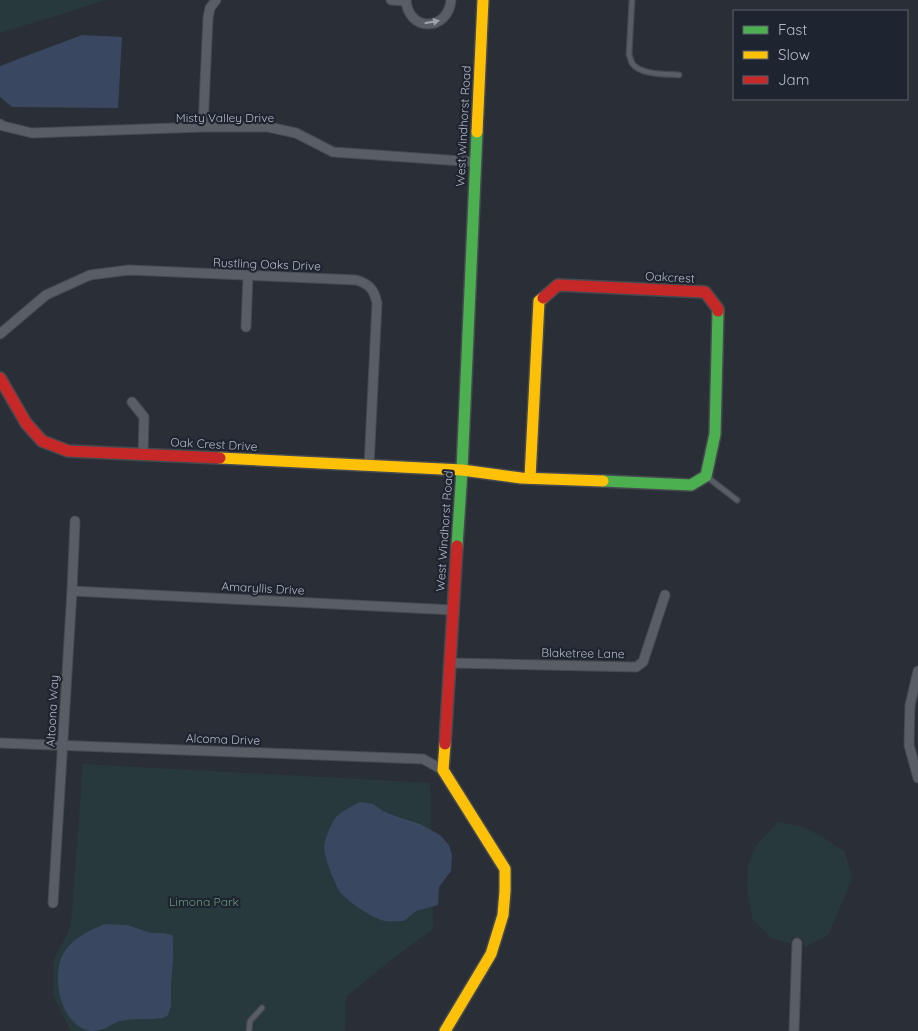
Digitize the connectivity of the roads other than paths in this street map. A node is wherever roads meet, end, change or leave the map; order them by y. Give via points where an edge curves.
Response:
1 (216, 0) edge
2 (391, 0) edge
3 (406, 0) edge
4 (451, 0) edge
5 (483, 0) edge
6 (632, 0) edge
7 (679, 74) dead end
8 (0, 124) edge
9 (203, 127) junction
10 (476, 162) junction
11 (248, 276) junction
12 (246, 328) dead end
13 (0, 334) edge
14 (0, 378) edge
15 (132, 402) dead end
16 (143, 455) junction
17 (369, 466) junction
18 (462, 470) junction
19 (706, 476) junction
20 (530, 478) junction
21 (738, 500) dead end
22 (75, 521) dead end
23 (72, 590) junction
24 (665, 595) dead end
25 (453, 610) junction
26 (450, 663) junction
27 (918, 671) edge
28 (0, 743) edge
29 (63, 745) junction
30 (443, 770) junction
31 (918, 778) edge
32 (53, 903) dead end
33 (797, 943) dead end
34 (262, 1008) dead end
35 (249, 1031) edge
36 (445, 1031) edge
37 (794, 1031) edge

1 - 9 street via 208,18
2 - 3 street
3 -> 4 street via 406,8 415,20 428,24 447,15
5 - 10 street, West Windhorst Road
6 - 7 lane via 631,62 642,71
8 - 9 street, Misty Valley Drive via 32,133
9 - 10 street, Misty Valley Drive via 268,127 296,133 333,152
10 - 18 street, West Windhorst Road
11 - 12 street
11 - 13 street, Rustling Oaks Drive via 129,270 90,275 46,295
11 - 17 street, Rustling Oaks Drive via 356,280 365,283 375,294
14 - 16 street, Oak Crest Drive via 26,424 42,441 68,451
15 - 16 street via 144,417
16 - 17 street, Oak Crest Drive
17 - 18 street, Oak Crest Drive
18 - 20 street
18 - 25 street, West Windhorst Road
19 - 20 street via 691,484
19 - 20 street, Oakcrest via 715,434 718,309 705,292 558,285 539,301
19 - 21 lane
22 - 23 street, Altoona Way
23 - 25 street, Amaryllis Drive
23 - 29 street, Altoona Way
24 - 26 street, Blaketree Lane via 644,662 636,667
25 - 26 street, West Windhorst Road
26 - 30 street, West Windhorst Road
27 - 31 street via 910,705 909,745
28 - 29 street, Alcoma Drive
29 - 30 street, Alcoma Drive via 423,759
29 - 32 street, Altoona Way
30 - 36 street via 505,869 506,891 492,954
33 - 37 street
34 - 35 lane via 250,1021

